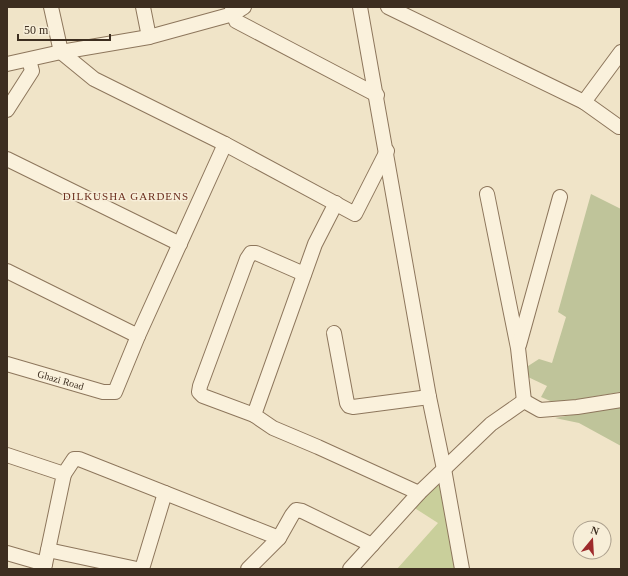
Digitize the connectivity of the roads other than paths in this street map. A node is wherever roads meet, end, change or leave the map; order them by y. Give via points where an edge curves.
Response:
1 (52, 7) edge
2 (144, 7) edge
3 (360, 7) edge
4 (388, 7) edge
5 (237, 9) edge
6 (149, 36) junction
7 (61, 52) junction
8 (621, 52) edge
9 (30, 60) junction
10 (7, 64) edge
11 (377, 95) junction
12 (584, 102) junction
13 (7, 110) edge
14 (619, 127) dead end
15 (225, 144) junction
16 (387, 151) junction
17 (7, 159) edge
18 (487, 194) dead end
19 (560, 197) dead end
20 (336, 203) junction
21 (180, 244) junction
22 (7, 271) edge
23 (304, 274) junction
24 (334, 333) dead end
25 (138, 336) junction
26 (518, 348) junction
27 (7, 364) edge
28 (429, 397) junction
29 (621, 400) edge
30 (524, 401) junction
31 (254, 415) junction
32 (7, 455) edge
33 (444, 469) junction
34 (64, 474) junction
35 (165, 493) junction
36 (419, 493) junction
37 (279, 538) junction
38 (372, 545) junction
39 (48, 550) junction
40 (7, 553) edge
41 (44, 567) edge
42 (137, 569) edge
43 (142, 569) edge
44 (248, 569) edge
45 (350, 569) edge
46 (462, 569) edge

1 - 7 street
2 - 6 street
3 - 11 street
4 - 12 street
5 - 6 street
5 - 11 street via 236,21
6 - 7 street
7 - 9 street
7 - 15 street via 94,79
8 - 12 street
9 - 10 street
9 - 13 street via 32,72
11 - 16 street
12 - 14 street
15 - 20 street
15 - 21 street
16 - 20 street via 355,214
16 - 28 street
17 - 21 street
18 - 26 street
19 - 26 street
20 - 23 street via 315,244
21 - 25 street
22 - 25 street
23 - 31 street
23 - 31 street via 251,253 200,386 199,392 203,396
24 - 28 street via 349,406
25 - 27 street, Ghazi Road via 115,392 103,392
26 - 30 street
28 - 33 street
29 - 30 street via 540,410
30 - 33 street via 492,424
31 - 36 street via 273,428
32 - 34 street
33 - 36 street
33 - 46 street
34 - 35 street via 74,459 79,459
34 - 39 street
35 - 37 street
35 - 43 street
36 - 38 street
37 - 38 street via 296,510
37 - 44 street
38 - 45 street
39 - 41 street
39 - 42 street
40 - 41 street

